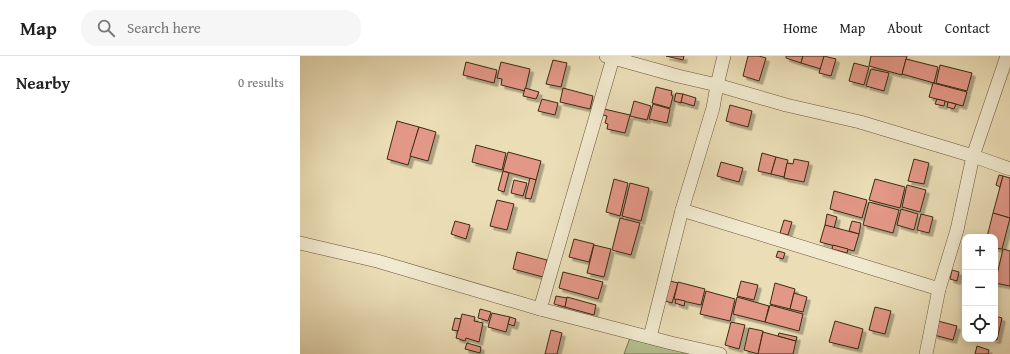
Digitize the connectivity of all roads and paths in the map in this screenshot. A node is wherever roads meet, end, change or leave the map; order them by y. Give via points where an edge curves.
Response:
1 (724, 56) edge
2 (1007, 56) edge
3 (609, 57) edge
4 (717, 85) junction
5 (973, 156) junction
6 (1010, 169) edge
7 (682, 210) junction
8 (300, 243) edge
9 (939, 290) junction
10 (540, 309) junction
11 (650, 338) junction
12 (720, 354) edge
13 (926, 354) edge

1 - 4 street
2 - 5 street
3 - 4 street
3 - 10 street
4 - 5 street via 786,105 860,122
4 - 7 street via 706,133
5 - 6 street
5 - 9 street via 957,230
7 - 9 street
7 - 11 street
8 - 10 street via 377,261
9 - 13 street
10 - 11 street
11 - 12 street

